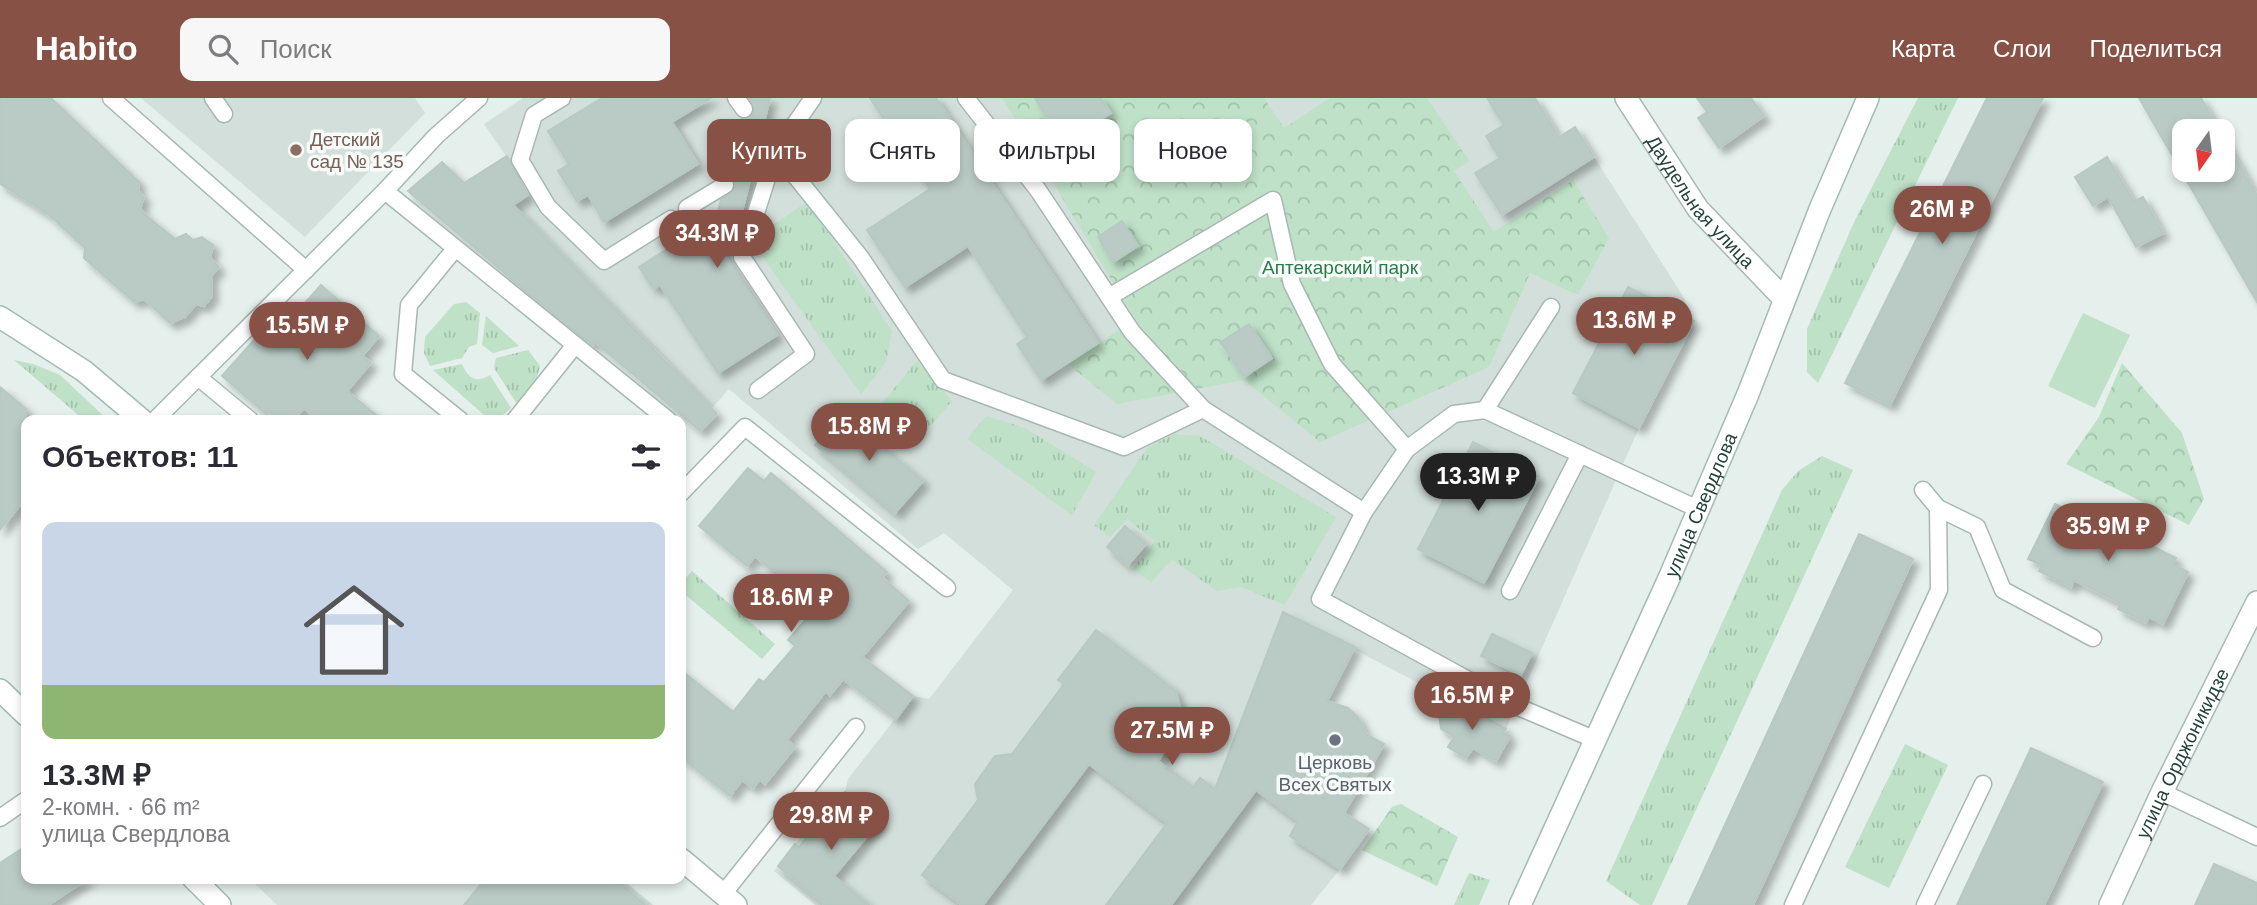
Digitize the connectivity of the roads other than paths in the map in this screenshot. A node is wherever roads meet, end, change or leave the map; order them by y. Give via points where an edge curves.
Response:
1 (111, 98) edge
2 (214, 98) edge
3 (479, 98) edge
4 (562, 98) edge
5 (813, 98) edge
6 (967, 98) edge
7 (1626, 98) edge
8 (1868, 98) edge
9 (224, 114) dead end
10 (798, 119) edge
11 (766, 182) edge
12 (799, 182) edge
13 (725, 185) dead end
14 (385, 191) junction
15 (687, 208) dead end
16 (671, 219) dead end
17 (454, 250) junction
18 (306, 270) junction
19 (1109, 297) junction
20 (1784, 299) junction
21 (1551, 307) dead end
22 (0, 317) edge
23 (575, 345) junction
24 (198, 377) junction
25 (758, 390) dead end
26 (1203, 409) junction
27 (1485, 410) junction
28 (136, 415) edge
29 (160, 415) edge
30 (244, 415) edge
31 (454, 415) edge
32 (519, 415) edge
33 (661, 415) edge
34 (1407, 449) junction
35 (1580, 454) junction
36 (686, 488) edge
37 (1923, 490) dead end
38 (1938, 508) junction
39 (1698, 509) junction
40 (1364, 512) junction
41 (947, 588) dead end
42 (1510, 591) dead end
43 (2257, 602) edge
44 (2094, 638) dead end
45 (0, 690) edge
46 (21, 710) edge
47 (856, 727) dead end
48 (1596, 740) junction
49 (1983, 783) dead end
50 (2162, 792) junction
51 (21, 803) edge
52 (0, 818) edge
53 (2257, 837) edge
54 (686, 863) edge
55 (199, 884) edge
56 (730, 900) edge
57 (220, 905) edge
58 (1520, 905) edge
59 (1793, 905) edge
60 (1925, 905) edge
61 (2110, 905) edge

1 - 18 lane
2 - 9 lane
3 - 14 lane
4 - 16 lane via 534,115 520,160 548,207 604,261
5 - 10 lane
6 - 19 lane via 1038,190
7 - 20 street, Даудельная улица via 1698,209
8 - 20 street, улица Свердлова
11 - 25 lane via 742,257 806,354
12 - 26 lane via 861,258 943,380 1124,447
13 - 15 lane
14 - 17 lane
14 - 18 lane
17 - 23 lane
17 - 31 lane via 409,305 402,374
18 - 24 lane
19 - 26 lane via 1132,332
19 - 34 lane via 1273,200 1292,284 1332,363
20 - 39 street, улица Свердлова
21 - 27 lane
22 - 28 street via 84,371
23 - 32 lane
23 - 33 lane
24 - 29 lane
24 - 30 lane
26 - 40 lane
27 - 34 lane via 1454,414
27 - 35 lane
34 - 40 lane
35 - 39 lane
35 - 42 lane
36 - 41 lane via 745,427
37 - 38 lane
38 - 44 lane via 1977,527 2003,590
38 - 59 lane via 1939,590
39 - 48 street, улица Свердлова
40 - 48 lane via 1320,599 1516,706
43 - 50 street, улица Орджоникидзе
45 - 46 street
47 - 56 lane
48 - 58 street, улица Свердлова
49 - 60 lane
50 - 53 lane
50 - 61 street, улица Орджоникидзе
51 - 52 lane
54 - 56 street
55 - 57 street

